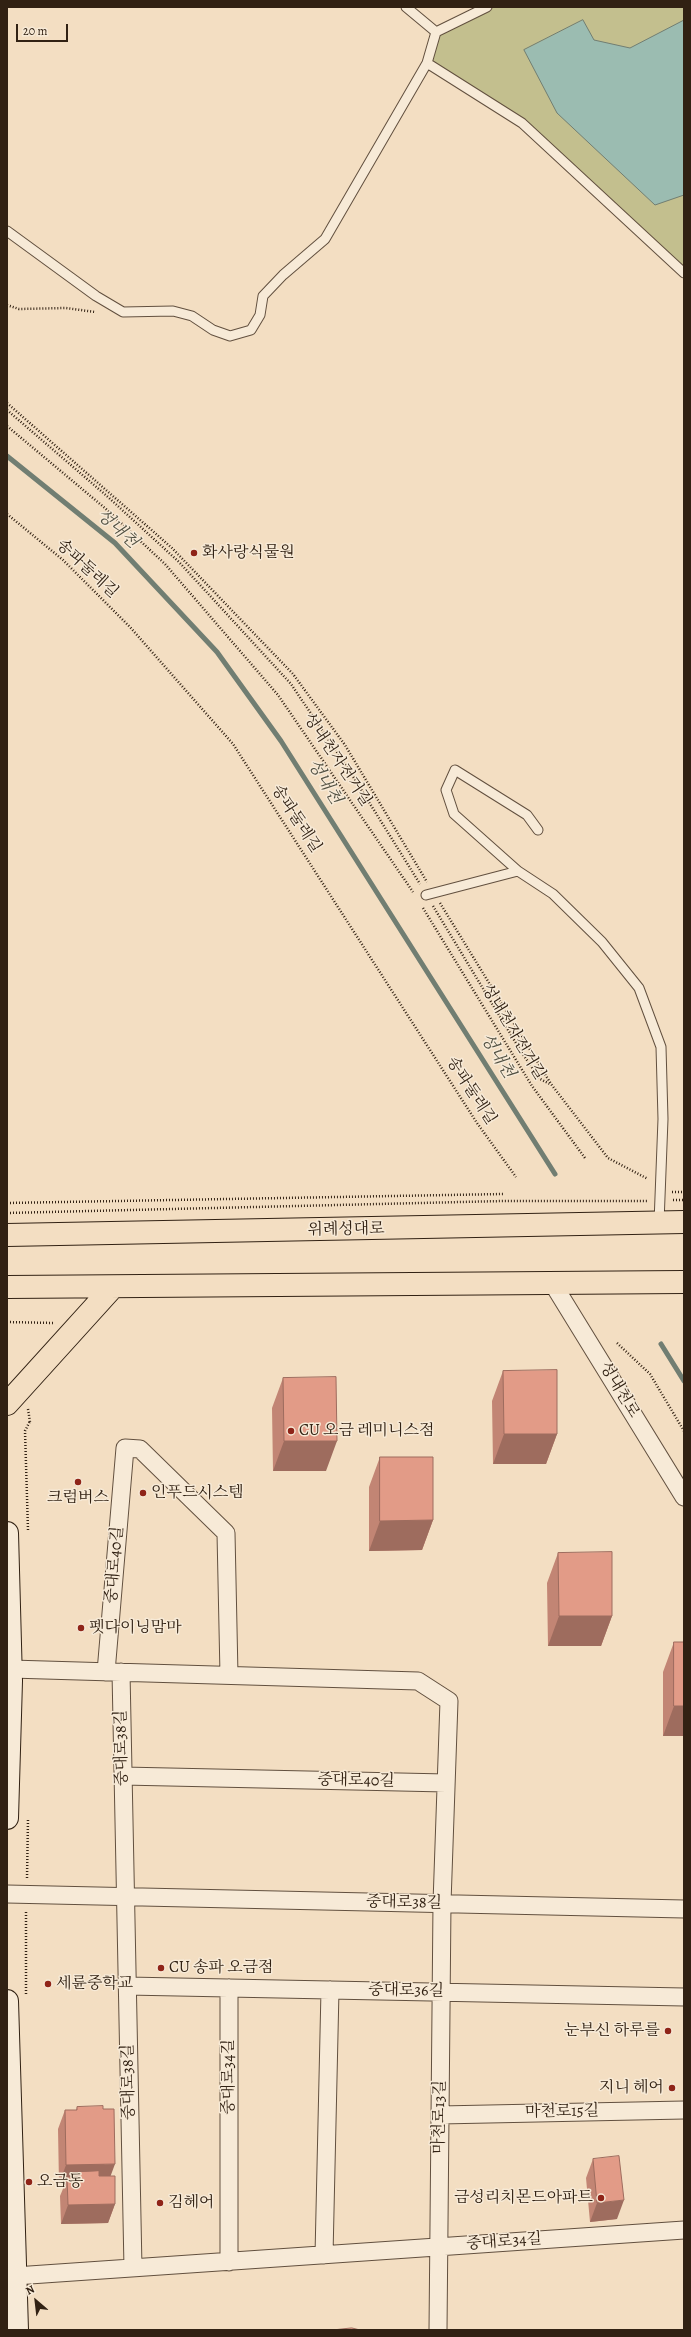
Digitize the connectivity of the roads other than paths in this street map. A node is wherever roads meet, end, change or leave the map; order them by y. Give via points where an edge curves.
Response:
1 (406, 7) edge
2 (487, 7) edge
3 (436, 32) junction
4 (427, 63) junction
5 (7, 231) edge
6 (684, 273) edge
7 (538, 830) dead end
8 (518, 871) junction
9 (426, 895) road end
10 (684, 1222) edge
11 (659, 1223) junction
12 (7, 1235) edge
13 (684, 1282) edge
14 (553, 1284) junction
15 (7, 1287) edge
16 (112, 1288) junction
17 (7, 1404) edge
18 (684, 1497) edge
19 (12, 1537) edge
20 (11, 1669) junction
21 (113, 1672) junction
22 (229, 1676) junction
23 (122, 1776) junction
24 (446, 1783) junction
25 (18, 1817) edge
26 (7, 1894) edge
27 (124, 1896) junction
28 (442, 1903) junction
29 (684, 1909) edge
30 (127, 1986) junction
31 (229, 1988) junction
32 (330, 1990) junction
33 (441, 1992) junction
34 (684, 1997) edge
35 (16, 2000) edge
36 (684, 2110) edge
37 (440, 2115) junction
38 (8, 2122) edge
39 (684, 2230) edge
40 (438, 2247) junction
41 (324, 2255) junction
42 (229, 2262) junction
43 (133, 2268) junction
44 (15, 2276) junction
45 (17, 2330) edge
46 (438, 2330) edge

1 - 3 lane
2 - 3 lane
3 - 4 lane
4 - 5 lane via 325,239 292,266 263,296 260,315 251,330 230,336 213,330 192,316 173,311 123,312 96,296
4 - 6 lane via 522,123
7 - 8 lane via 527,815 455,770 446,790 454,814
8 - 9 lane
8 - 11 lane via 553,894 602,942 639,988 661,1047 663,1119
10 - 11 main road, 위례성대로
11 - 12 main road, 위례성대로
13 - 14 main road
14 - 16 main road
14 - 18 street, 성내천로
15 - 16 main road
16 - 17 main road
19 - 20 main road
20 - 21 street
20 - 25 main road
21 - 22 street
21 - 22 street, 중대로40길 via 125,1448 140,1449 226,1533
21 - 23 street, 중대로38길
22 - 24 street via 418,1681 449,1701
23 - 24 street, 중대로40길
23 - 27 street, 중대로38길
24 - 28 street
26 - 27 street, 중대로38길
27 - 28 street, 중대로38길
27 - 30 street, 중대로38길
28 - 29 street, 중대로38길
28 - 33 street, 마천로13길
30 - 31 street, 중대로36길
30 - 43 street, 중대로38길
31 - 32 street, 중대로36길
31 - 42 street, 중대로34길
32 - 33 street, 중대로36길
32 - 41 street
33 - 34 street, 중대로36길
33 - 37 street, 마천로13길
35 - 38 main road
36 - 37 street, 마천로15길
37 - 40 street, 마천로13길
38 - 44 main road
39 - 40 street, 중대로34길
40 - 41 street, 중대로34길
40 - 46 street, 마천로13길
41 - 42 street, 중대로34길
42 - 43 street, 중대로34길
43 - 44 street, 중대로34길
44 - 45 main road

